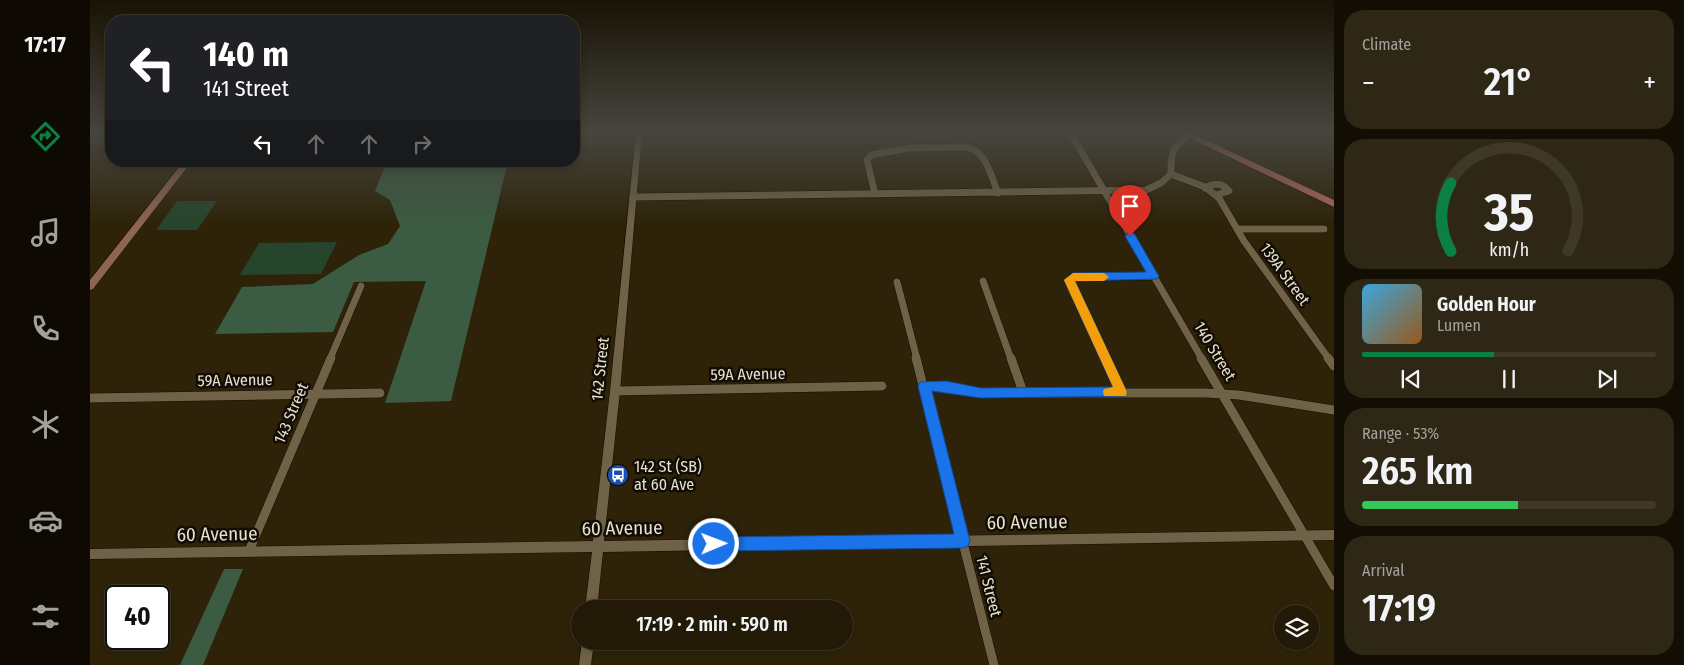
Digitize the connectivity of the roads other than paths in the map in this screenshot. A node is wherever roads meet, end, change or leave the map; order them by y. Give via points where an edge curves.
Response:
1 (637, 163) edge
2 (868, 163) edge
3 (986, 163) edge
4 (1088, 163) edge
5 (1171, 163) edge
6 (1250, 163) edge
7 (1257, 163) edge
8 (183, 167) edge
9 (1171, 174) junction
10 (1206, 188) junction
11 (1105, 191) junction
12 (998, 193) junction
13 (876, 194) junction
14 (1216, 195) junction
15 (633, 197) junction
16 (1334, 197) edge
17 (1334, 204) edge
18 (1237, 229) junction
19 (1324, 229) dead end
20 (1154, 276) junction
21 (983, 281) dead end
22 (897, 282) dead end
23 (361, 286) dead end
24 (90, 287) edge
25 (1334, 366) edge
26 (882, 386) dead end
27 (924, 386) junction
28 (615, 391) junction
29 (1023, 392) junction
30 (1121, 392) junction
31 (315, 393) junction
32 (380, 393) dead end
33 (1223, 394) junction
34 (90, 398) edge
35 (1334, 410) edge
36 (1334, 535) edge
37 (1305, 536) junction
38 (963, 541) junction
39 (597, 546) junction
40 (249, 551) junction
41 (90, 554) edge
42 (1334, 586) edge
43 (592, 600) edge
44 (587, 650) edge
45 (585, 665) edge
46 (994, 665) edge

1 - 15 street, 142 Street
2 - 13 street
3 - 12 street
4 - 11 street, 140 Street
5 - 9 street
6 - 17 main road
7 - 16 main road
8 - 24 main road
9 - 10 street, 139A Street
9 - 11 street via 1146,190
10 - 14 street, 139A Street
10 - 14 street, 139A Street via 1218,184 1229,191
11 - 12 street
11 - 20 street, 140 Street
12 - 13 street
13 - 15 street
14 - 18 street, 139A Street
15 - 28 street, 142 Street
18 - 19 street
18 - 25 street, 139A Street
20 - 30 street via 1070,278
20 - 33 street, 140 Street
21 - 29 street
22 - 27 street, 141 Street
23 - 31 street, 143 Street
26 - 28 street, 59A Avenue
27 - 29 street via 946,386 981,393
27 - 38 street, 141 Street
28 - 39 street, 142 Street
29 - 30 street
30 - 33 street
31 - 32 street, 59A Avenue
31 - 34 street, 59A Avenue
31 - 40 street, 143 Street
33 - 35 street
33 - 37 street, 140 Street
36 - 37 street, 60 Avenue
37 - 38 street, 60 Avenue
37 - 42 street, 140 Street
38 - 39 street, 60 Avenue
38 - 46 street, 141 Street
39 - 40 street, 60 Avenue
39 - 43 street, 142 Street
40 - 41 street, 60 Avenue
44 - 45 street

